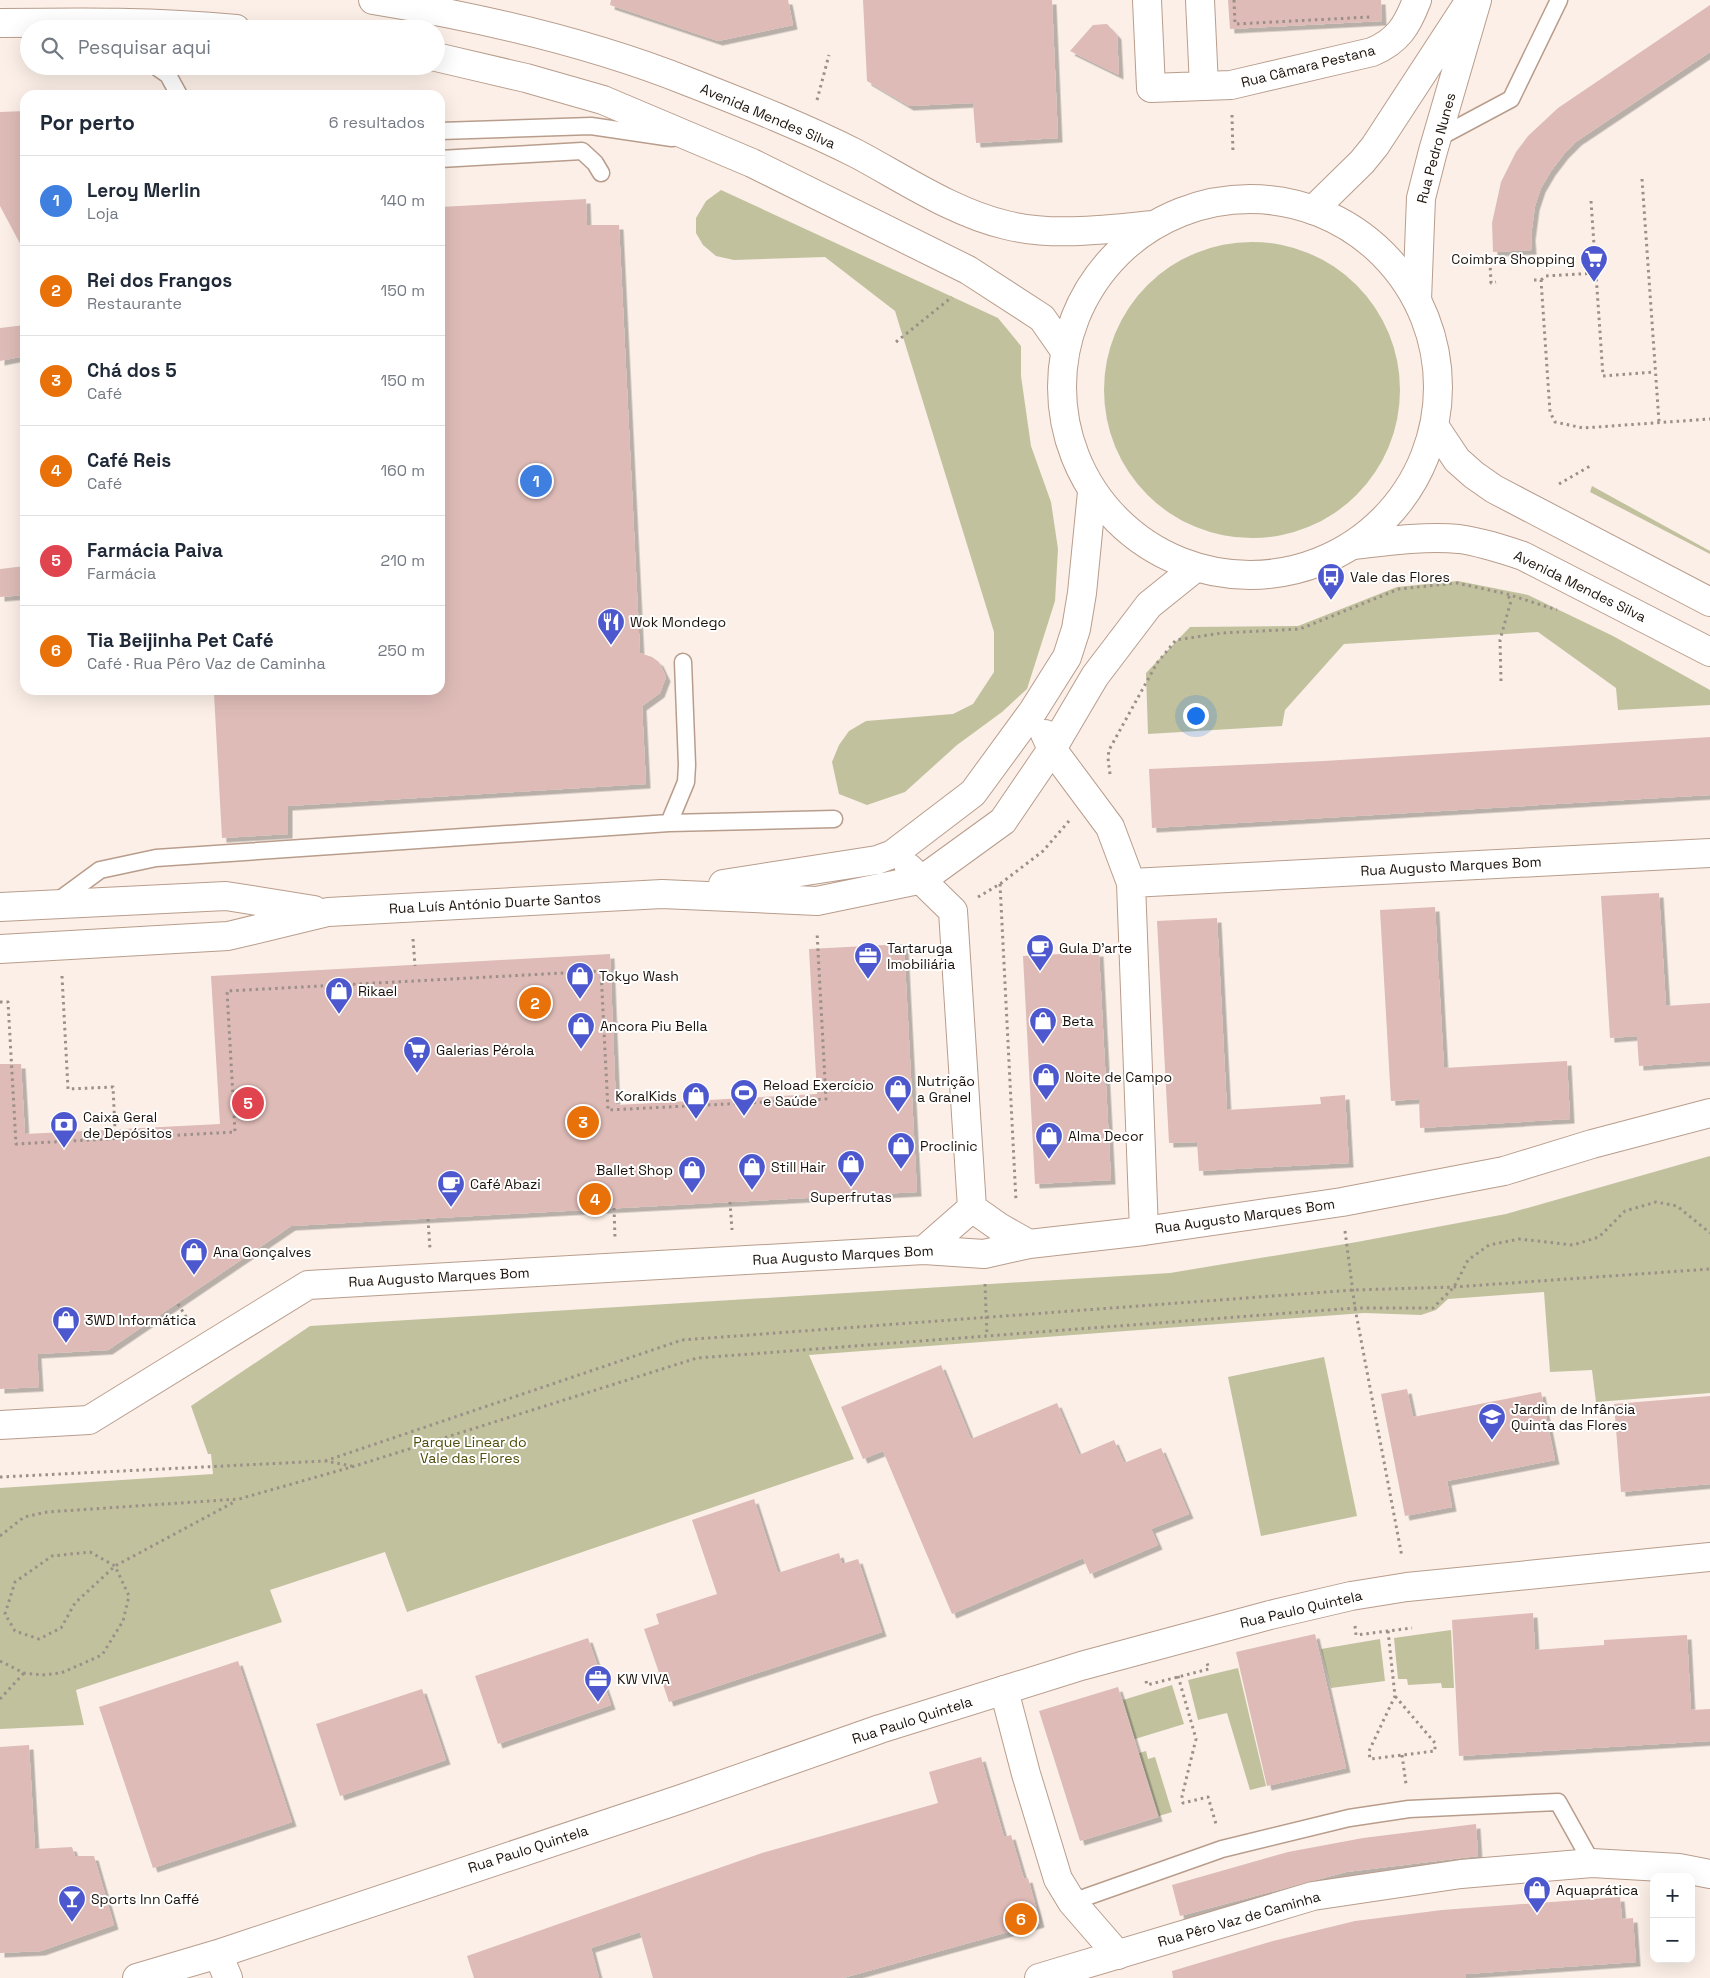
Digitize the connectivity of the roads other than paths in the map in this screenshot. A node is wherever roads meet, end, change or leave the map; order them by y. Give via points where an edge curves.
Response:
1 (373, 0) edge
2 (1147, 0) edge
3 (1200, 0) edge
4 (1417, 0) edge
5 (1471, 0) edge
6 (1477, 0) edge
7 (1559, 0) edge
8 (0, 24) edge
9 (20, 24) edge
10 (20, 29) edge
11 (445, 59) edge
12 (168, 75) edge
13 (1204, 86) junction
14 (176, 90) edge
15 (445, 131) edge
16 (1438, 138) junction
17 (704, 143) junction
18 (445, 159) edge
19 (601, 173) dead end
20 (1313, 210) junction
21 (1156, 224) junction
22 (1417, 300) junction
23 (1065, 350) junction
24 (1435, 427) junction
25 (1092, 492) junction
26 (1354, 545) junction
27 (1195, 568) junction
28 (1710, 602) edge
29 (1710, 652) edge
30 (683, 662) dead end
31 (1034, 711) junction
32 (1052, 749) junction
33 (834, 819) dead end
34 (669, 823) junction
35 (1710, 853) edge
36 (893, 854) junction
37 (923, 879) junction
38 (1131, 882) junction
39 (662, 894) junction
40 (53, 904) junction
41 (0, 907) edge
42 (328, 912) junction
43 (0, 949) edge
44 (1710, 1113) edge
45 (972, 1208) junction
46 (1144, 1231) junction
47 (1029, 1244) junction
48 (924, 1250) junction
49 (0, 1424) edge
50 (1710, 1557) edge
51 (1004, 1690) junction
52 (1592, 1863) junction
53 (1710, 1874) edge
54 (1072, 1902) junction
55 (1118, 1955) junction
56 (223, 1966) edge
57 (137, 1978) edge
58 (1039, 1978) edge

1 - 21 street, Avenida Mendes Silva via 470,18 603,51 688,81 808,132 949,203 1006,226 1077,231
2 - 13 street, Rua Câmara Pestana via 1151,88
3 - 13 street
4 - 13 street, Rua Câmara Pestana via 1402,30 1387,45 1372,52 1231,85
5 - 20 street via 1375,146
6 - 16 street, Rua Pedro Nunes
7 - 16 lane via 1511,99
8 - 9 street
8 - 10 lane
11 - 17 street via 603,100
12 - 14 lane
15 - 17 lane via 591,126
16 - 22 street, Rua Pedro Nunes via 1420,207
17 - 23 street via 752,163 968,270 1042,318
18 - 19 lane via 582,151
20 - 21 street via 1274,201 1235,200 1194,208
20 - 22 street via 1344,224 1373,245 1398,270
21 - 23 street via 1123,248 1096,278 1077,312
22 - 24 street via 1433,340 1439,383
23 - 25 street via 1061,387 1064,424 1075,459
24 - 26 street via 1418,473 1391,512
24 - 28 street via 1458,460 1494,489
25 - 27 street via 1137,538
25 - 31 street, Rua Luís António Duarte Santos via 1076,629 1067,657
26 - 27 street via 1318,565 1277,575 1236,575
26 - 29 street, Avenida Mendes Silva via 1458,539 1492,545 1523,556
27 - 32 street, Rua Luís António Duarte Santos via 1149,605 1095,676
30 - 34 lane via 686,782
31 - 32 street
31 - 36 street, Rua Luís António Duarte Santos via 972,793
32 - 37 street, Rua Luís António Duarte Santos via 1004,821
32 - 38 street via 1110,827
33 - 34 lane
34 - 40 lane via 156,858 100,870
35 - 38 street, Rua Augusto Marques Bom
36 - 37 street
36 - 39 street, Rua Luís António Duarte Santos via 877,860
37 - 39 street, Rua Luís António Duarte Santos via 817,901
37 - 45 street via 953,910
38 - 46 street
39 - 42 street, Rua Luís António Duarte Santos
40 - 41 street, Rua Luís António Duarte Santos
40 - 42 street, Rua Luís António Duarte Santos via 226,896
42 - 43 street, Rua Luís António Duarte Santos via 228,936
44 - 46 street, Rua Augusto Marques Bom via 1504,1171 1342,1202
45 - 47 street
45 - 48 street
46 - 47 street, Rua Augusto Marques Bom
47 - 48 street, Rua Augusto Marques Bom via 984,1254
48 - 49 street, Rua Augusto Marques Bom via 308,1285 89,1420
50 - 51 street, Rua Paulo Quintela via 1351,1596 1270,1615
51 - 54 street via 1058,1879
51 - 56 street, Rua Paulo Quintela via 880,1729 671,1802
52 - 53 street, Rua Pêro Vaz de Caminha via 1679,1868
52 - 54 lane via 1558,1802 1409,1809 1349,1818 1222,1849
52 - 55 street, Rua Pêro Vaz de Caminha via 1461,1874 1313,1896
54 - 55 street
55 - 58 street, Rua Pêro Vaz de Caminha
56 - 57 street, Rua Paulo Quintela

